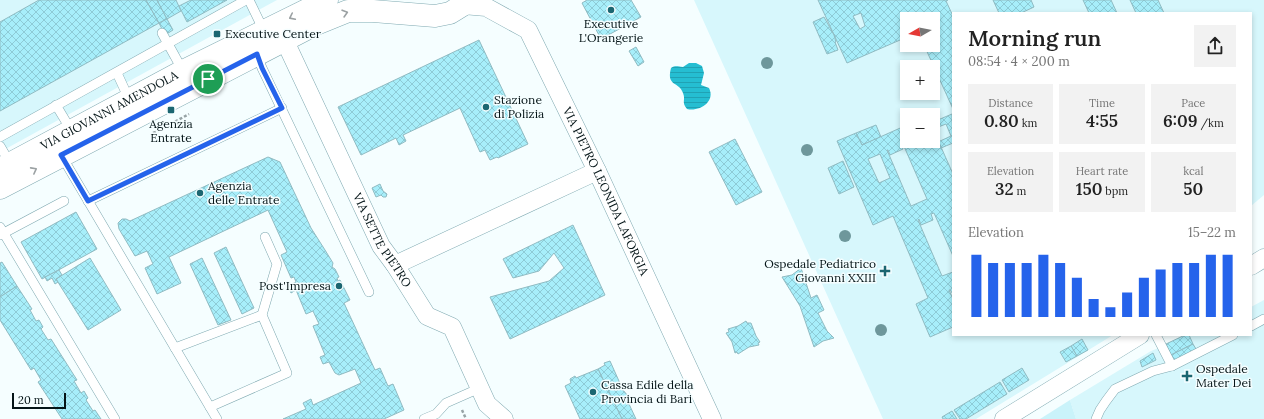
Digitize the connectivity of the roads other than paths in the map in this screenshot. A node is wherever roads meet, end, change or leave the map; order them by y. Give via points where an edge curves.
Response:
1 (248, 0) edge
2 (327, 0) edge
3 (397, 0) edge
4 (464, 2) edge
5 (420, 15) junction
6 (264, 31) junction
7 (162, 33) dead end
8 (284, 39) junction
9 (168, 44) junction
10 (257, 54) junction
11 (183, 71) junction
12 (116, 73) junction
13 (129, 100) junction
14 (56, 105) junction
15 (282, 108) junction
16 (71, 130) junction
17 (0, 137) edge
18 (61, 155) junction
19 (3, 159) edge
20 (597, 171) junction
21 (0, 188) edge
22 (64, 201) dead end
23 (88, 201) junction
24 (1, 232) edge
25 (265, 237) dead end
26 (1264, 258) edge
27 (396, 265) junction
28 (1252, 265) edge
29 (369, 292) dead end
30 (262, 315) junction
31 (1264, 319) edge
32 (1252, 325) edge
33 (1138, 336) edge
34 (1157, 336) edge
35 (1231, 336) edge
36 (175, 348) junction
37 (1172, 366) junction
38 (480, 388) junction
39 (210, 407) junction
40 (115, 419) edge
41 (217, 419) edge
42 (424, 419) edge
43 (504, 419) edge
44 (712, 419) edge
45 (1004, 419) edge
46 (1096, 419) edge

1 - 6 lane
1 - 9 lane
2 -> 6 main road, VIA GIOVANNI AMENDOLA
3 - 5 main road, VIA GIOVANNI AMENDOLA via 407,9
4 - 5 main road, VIA GIOVANNI AMENDOLA via 450,13
4 - 20 street, VIA PIETRO LEONIDA LAFORGIA via 486,7 528,30
8 -> 5 main road, VIA GIOVANNI AMENDOLA via 348,11
6 - 11 main road, VIA GIOVANNI AMENDOLA
7 - 9 lane
8 - 10 main road, VIA GIOVANNI AMENDOLA
8 - 27 street, VIA SETTE PIETRO via 381,246
9 - 11 lane
9 - 12 lane
10 - 15 lane
10 - 18 main road, VIA GIOVANNI AMENDOLA
11 - 13 main road, VIA GIOVANNI AMENDOLA
12 - 13 lane
12 - 14 lane
13 - 16 main road, VIA GIOVANNI AMENDOLA
14 - 16 lane
14 - 17 lane
15 - 23 lane
15 - 29 lane
16 - 19 main road, VIA GIOVANNI AMENDOLA
21 -> 18 main road, VIA GIOVANNI AMENDOLA
18 - 23 lane
20 - 27 street
20 - 44 street, VIA PIETRO LEONIDA LAFORGIA
22 - 24 lane
23 - 36 lane
24 - 40 lane
25 - 30 lane via 277,264
26 - 28 street
27 - 38 street, VIA SETTE PIETRO via 427,316 452,327
30 - 36 lane
30 - 39 lane via 287,373
31 - 32 lane
33 - 45 street
34 - 37 lane
35 - 37 lane
36 - 39 lane
37 - 46 lane via 1153,371 1116,389
38 - 42 lane via 446,403 436,414
38 - 43 street, VIA SETTE PIETRO via 487,404
39 - 41 lane

